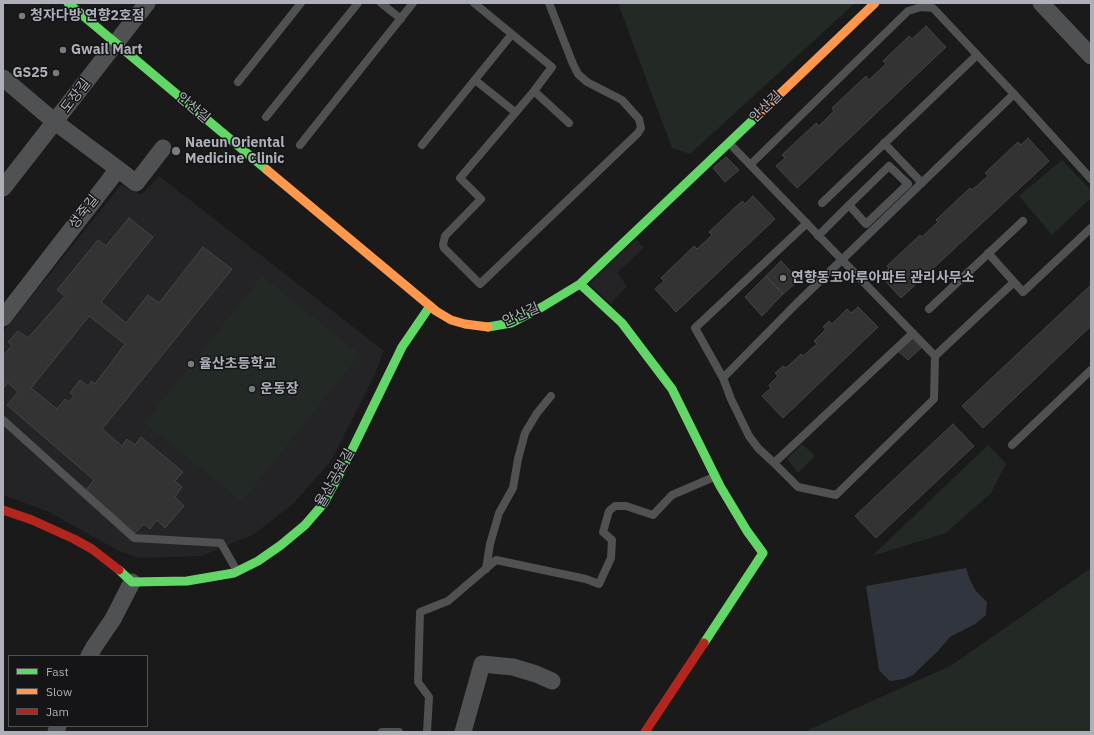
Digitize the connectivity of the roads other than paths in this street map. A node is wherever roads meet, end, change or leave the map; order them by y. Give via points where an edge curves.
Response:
1 (68, 3) edge
2 (147, 3) edge
3 (301, 3) edge
4 (358, 3) edge
5 (381, 3) edge
6 (413, 3) edge
7 (474, 3) edge
8 (549, 3) edge
9 (875, 3) edge
10 (1041, 3) edge
11 (401, 19) junction
12 (512, 34) junction
13 (116, 43) junction
14 (977, 55) junction
15 (1091, 56) edge
16 (3, 78) edge
17 (475, 80) junction
18 (238, 82) dead end
19 (534, 91) junction
20 (1014, 94) junction
21 (516, 112) junction
22 (266, 117) dead end
23 (56, 122) junction
24 (569, 123) dead end
25 (729, 143) junction
26 (884, 144) junction
27 (300, 145) dead end
28 (422, 145) dead end
29 (163, 148) dead end
30 (750, 165) junction
31 (118, 169) junction
32 (1091, 179) edge
33 (922, 183) junction
34 (3, 188) edge
35 (822, 203) dead end
36 (849, 205) junction
37 (1023, 221) dead end
38 (807, 223) junction
39 (1091, 228) edge
40 (818, 236) junction
41 (988, 253) junction
42 (842, 260) junction
43 (1014, 282) junction
44 (580, 284) junction
45 (430, 306) junction
46 (929, 309) dead end
47 (3, 318) edge
48 (913, 333) junction
49 (935, 356) junction
50 (1091, 370) edge
51 (723, 378) junction
52 (552, 396) dead end
53 (3, 420) edge
54 (1012, 444) dead end
55 (774, 463) junction
56 (716, 476) junction
57 (3, 510) edge
58 (486, 569) junction
59 (237, 571) junction
60 (132, 582) junction
61 (90, 655) edge
62 (552, 681) dead end
63 (382, 732) edge
64 (399, 732) edge
65 (427, 732) edge
66 (463, 732) edge
67 (645, 732) edge

1 - 13 street, 안산길
2 - 13 street, 도장길
3 - 18 lane
4 - 22 lane
5 - 11 lane
6 - 11 lane
7 - 12 lane
8 - 21 lane via 578,74 587,82 622,100 639,119 641,128 480,284 444,248 444,240 481,199 460,178
9 - 25 street, 안산길
10 - 15 street
11 - 27 lane
12 - 17 lane
12 - 19 lane via 552,67
13 - 23 street, 도장길
13 - 45 street, 안산길
14 - 20 lane
14 - 26 lane
14 - 30 lane via 933,8 921,7 908,12
16 - 23 street
17 - 21 lane
17 - 28 lane
19 - 21 lane
19 - 24 lane
20 - 32 lane
20 - 33 lane
23 - 31 street
23 - 34 street, 도장길
25 - 30 lane
25 - 44 street, 안산길
26 - 33 lane
26 - 35 lane
29 - 31 street via 136,183
30 - 38 lane
31 - 47 street, 성죽길
33 - 42 lane
36 - 36 lane via 889,166 908,184 866,224
36 - 40 lane
37 - 41 lane
38 - 40 lane
38 - 51 lane via 695,328
39 - 43 lane via 1023,292
40 - 42 lane
41 - 43 lane
41 - 46 lane
42 - 48 lane
42 - 51 lane
43 - 49 lane
44 - 45 street, 안산길 via 511,323 490,327 451,320
44 - 56 street via 622,323 672,389
45 - 59 street, 율산공원길 via 402,347 324,503 306,525 281,545 258,561
48 - 49 lane
48 - 55 lane
49 - 55 lane via 934,399 836,495 798,487
50 - 54 lane
51 - 55 lane via 749,436
52 - 58 lane via 537,413 525,433 512,488 499,513 490,544
53 - 59 lane via 134,538 221,543
56 - 58 lane via 672,496 653,515 626,506 615,506 609,511 603,532 612,540 611,558 599,584 496,560
56 - 67 street via 763,553
57 - 60 street via 32,520 92,549
58 - 65 lane via 448,601 420,612 418,682 429,697
59 - 60 street, 율산공원길 via 188,581
60 - 61 street via 113,619
62 - 66 street via 513,667 482,664
63 - 64 lane

